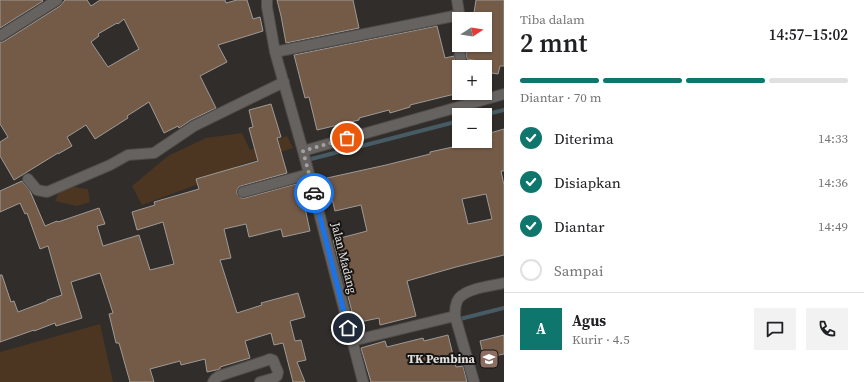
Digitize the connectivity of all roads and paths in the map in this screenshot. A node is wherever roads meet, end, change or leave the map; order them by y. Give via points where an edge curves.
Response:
1 (57, 0) edge
2 (268, 0) edge
3 (457, 0) edge
4 (459, 12) edge
5 (452, 19) edge
6 (0, 36) edge
7 (276, 52) junction
8 (284, 82) junction
9 (504, 94) edge
10 (467, 100) edge
11 (468, 104) junction
12 (303, 151) junction
13 (309, 174) junction
14 (28, 179) dead end
15 (243, 192) dead end
16 (504, 283) edge
17 (455, 316) junction
18 (352, 341) junction
19 (213, 382) edge
20 (260, 382) edge
21 (362, 382) edge
22 (474, 382) edge

1 - 6 street
2 - 7 street, Jalan Madang via 267,7
3 - 4 street
5 - 7 street
7 - 8 street, Jalan Madang
8 - 12 street, Jalan Madang
8 - 14 street via 194,126 154,153 128,155 110,166 47,192 37,190
9 - 11 street
10 - 11 street
11 - 12 street
12 - 13 street, Jalan Madang
13 - 15 street
13 - 18 street, Jalan Madang
16 - 17 street via 465,294 455,307
17 - 18 street
17 - 22 street
18 - 21 street, Jalan Madang
19 - 20 street via 219,376 273,360 277,376

